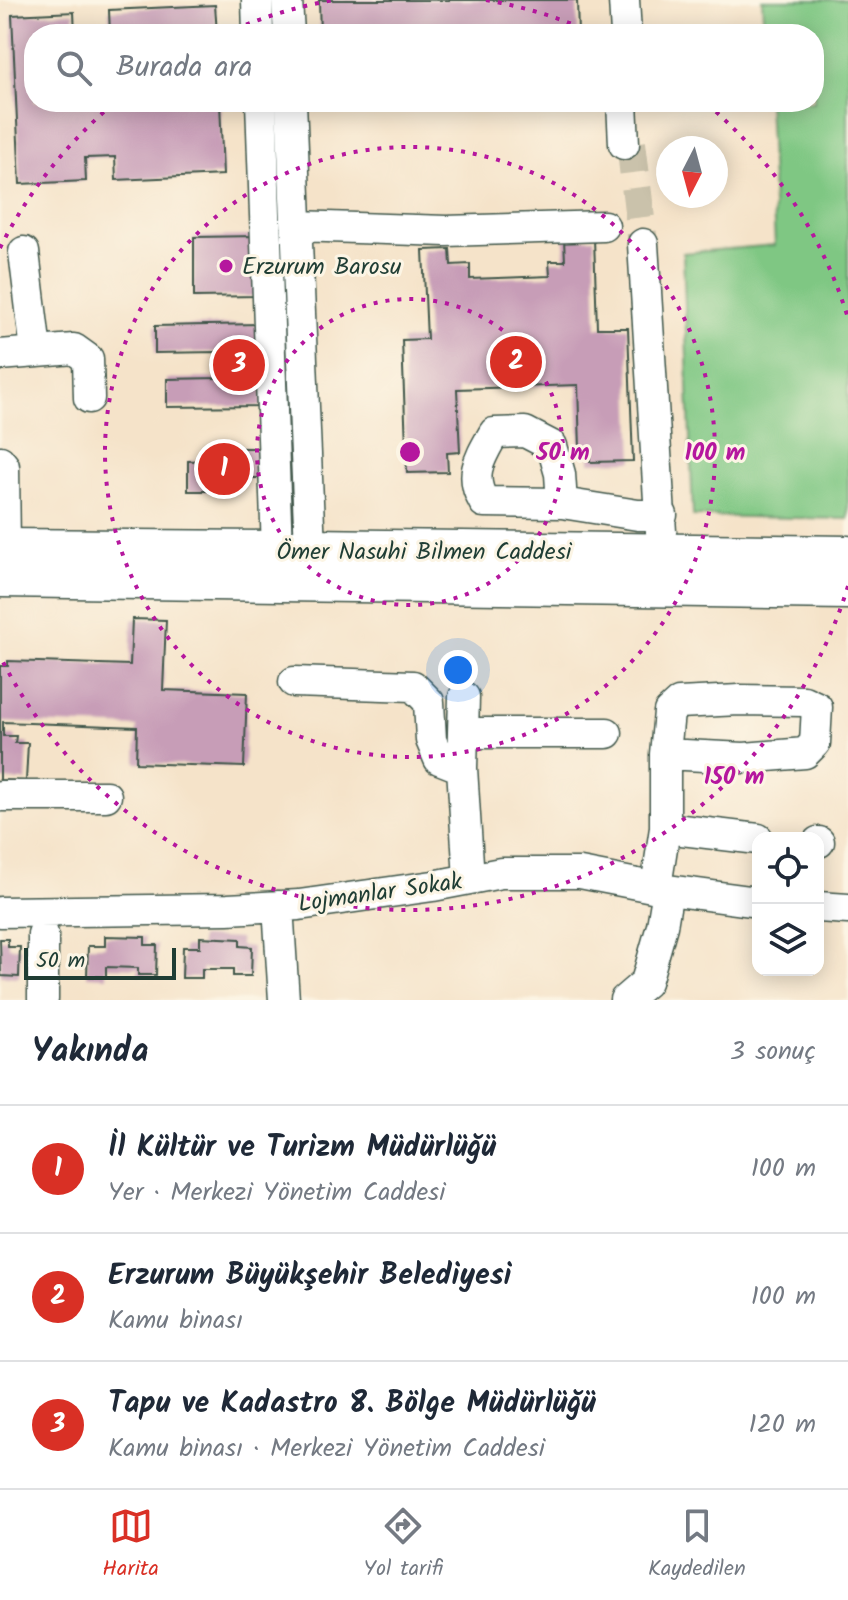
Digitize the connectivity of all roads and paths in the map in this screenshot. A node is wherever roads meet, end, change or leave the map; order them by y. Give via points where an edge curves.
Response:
1 (257, 0) edge
2 (287, 0) edge
3 (617, 0) edge
4 (624, 0) edge
5 (258, 24) edge
6 (288, 24) edge
7 (618, 24) edge
8 (625, 24) edge
9 (262, 112) edge
10 (291, 112) edge
11 (623, 112) edge
12 (629, 112) edge
13 (297, 226) junction
14 (604, 226) dead end
15 (639, 244) tunnel mouth
16 (24, 252) dead end
17 (36, 351) junction
18 (0, 355) edge
19 (89, 398) dead end
20 (0, 461) edge
21 (562, 503) dead end
22 (650, 515) junction
23 (648, 553) junction
24 (848, 555) edge
25 (2, 558) edge
26 (294, 566) junction
27 (841, 592) edge
28 (294, 682) dead end
29 (464, 697) dead end
30 (464, 733) junction
31 (607, 733) dead end
32 (665, 754) junction
33 (462, 768) junction
34 (0, 796) edge
35 (106, 796) dead end
36 (665, 828) junction
37 (752, 838) edge
38 (469, 879) junction
39 (662, 888) junction
40 (752, 901) edge
41 (278, 906) junction
42 (824, 907) edge
43 (848, 909) edge
44 (0, 912) edge
45 (43, 934) dead end
46 (43, 1000) edge
47 (284, 1000) edge
48 (625, 1000) edge

1 - 5 street
2 - 6 street
3 - 7 street
4 - 8 street
9 - 26 street
10 - 13 street
11 - 12 street via 627,144
13 - 14 street via 446,231
13 - 26 street
15 - 22 street via 651,398
16 - 17 street
17 - 18 street
17 - 19 street via 74,349 88,359
20 - 25 street
21 - 22 street
22 - 23 street
23 - 24 main road, Ömer Nasuhi Bilmen Caddesi
23 - 26 main road, Ömer Nasuhi Bilmen Caddesi
25 - 26 main road, Ömer Nasuhi Bilmen Caddesi
26 - 27 main road, Ömer Nasuhi Bilmen Caddesi
28 - 33 street via 413,686 429,702 431,740 439,759
29 - 30 street
30 - 31 street
30 - 33 street
32 - 32 street via 744,758 805,753 815,743 817,707 804,701 679,703 669,712
32 - 36 street
33 - 38 street
34 - 35 street
36 - 37 street
36 - 39 street
38 - 39 street, Lojmanlar Sokak via 501,873 580,873
38 - 41 street, Lojmanlar Sokak
39 - 40 street, Lojmanlar Sokak
39 - 48 street via 662,926 646,982
41 - 44 street, Lojmanlar Sokak
41 - 47 street
42 - 43 street
45 - 46 street

